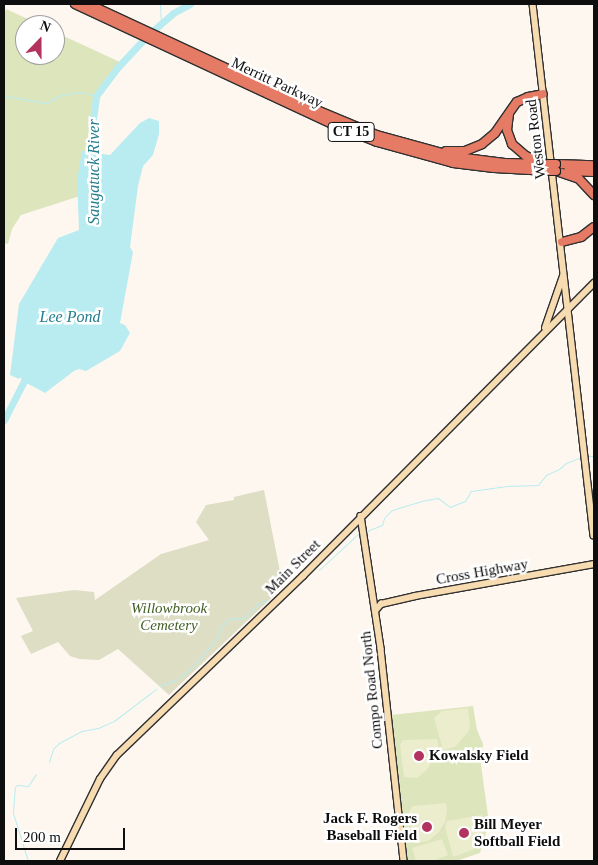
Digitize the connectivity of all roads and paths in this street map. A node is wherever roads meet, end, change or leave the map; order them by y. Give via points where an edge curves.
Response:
1 (75, 4) edge
2 (88, 4) edge
3 (533, 4) edge
4 (130, 27) junction
5 (168, 44) junction
6 (544, 94) junction
7 (510, 110) junction
8 (396, 141) junction
9 (594, 165) edge
10 (552, 167) junction
11 (594, 172) edge
12 (594, 195) edge
13 (594, 222) edge
14 (594, 227) edge
15 (586, 234) junction
16 (562, 242) junction
17 (564, 272) junction
18 (594, 283) edge
19 (569, 307) junction
20 (543, 333) junction
21 (361, 516) junction
22 (594, 536) edge
23 (594, 564) edge
24 (376, 610) junction
25 (60, 861) edge
26 (404, 861) edge

1 - 4 highway, Merritt Parkway / CT 15
2 - 4 highway, Merritt Parkway / CT 15
3 - 6 main road, Weston Road
4 - 5 highway, Merritt Parkway / CT 15
5 - 8 highway, Merritt Parkway / CT 15 via 319,111
5 - 10 highway, Merritt Parkway / CT 15 via 332,124 377,142 453,163 494,168
6 - 7 highway via 523,98
6 - 16 main road, Weston Road
7 - 8 highway via 488,140 464,151 444,151
7 - 10 highway via 506,126 512,144 526,156
8 - 10 highway, Merritt Parkway / CT 15 via 470,159
9 - 10 highway, Merritt Parkway / CT 15
10 - 11 highway, Merritt Parkway / CT 15
10 - 12 highway via 579,179
13 - 15 highway
14 - 15 highway
15 - 16 highway
16 - 17 main road, Weston Road
17 - 19 main road, Weston Road
17 - 20 main road, Weston Road
18 - 19 main road, Main Street
19 - 20 main road, Main Street
19 - 22 main road, Weston Road
20 - 21 main road, Main Street
21 - 24 main road, Compo Road North
21 - 25 main road, Main Street via 112,760
23 - 24 main road, Cross Highway via 415,596 381,604
24 - 26 main road, Compo Road North

